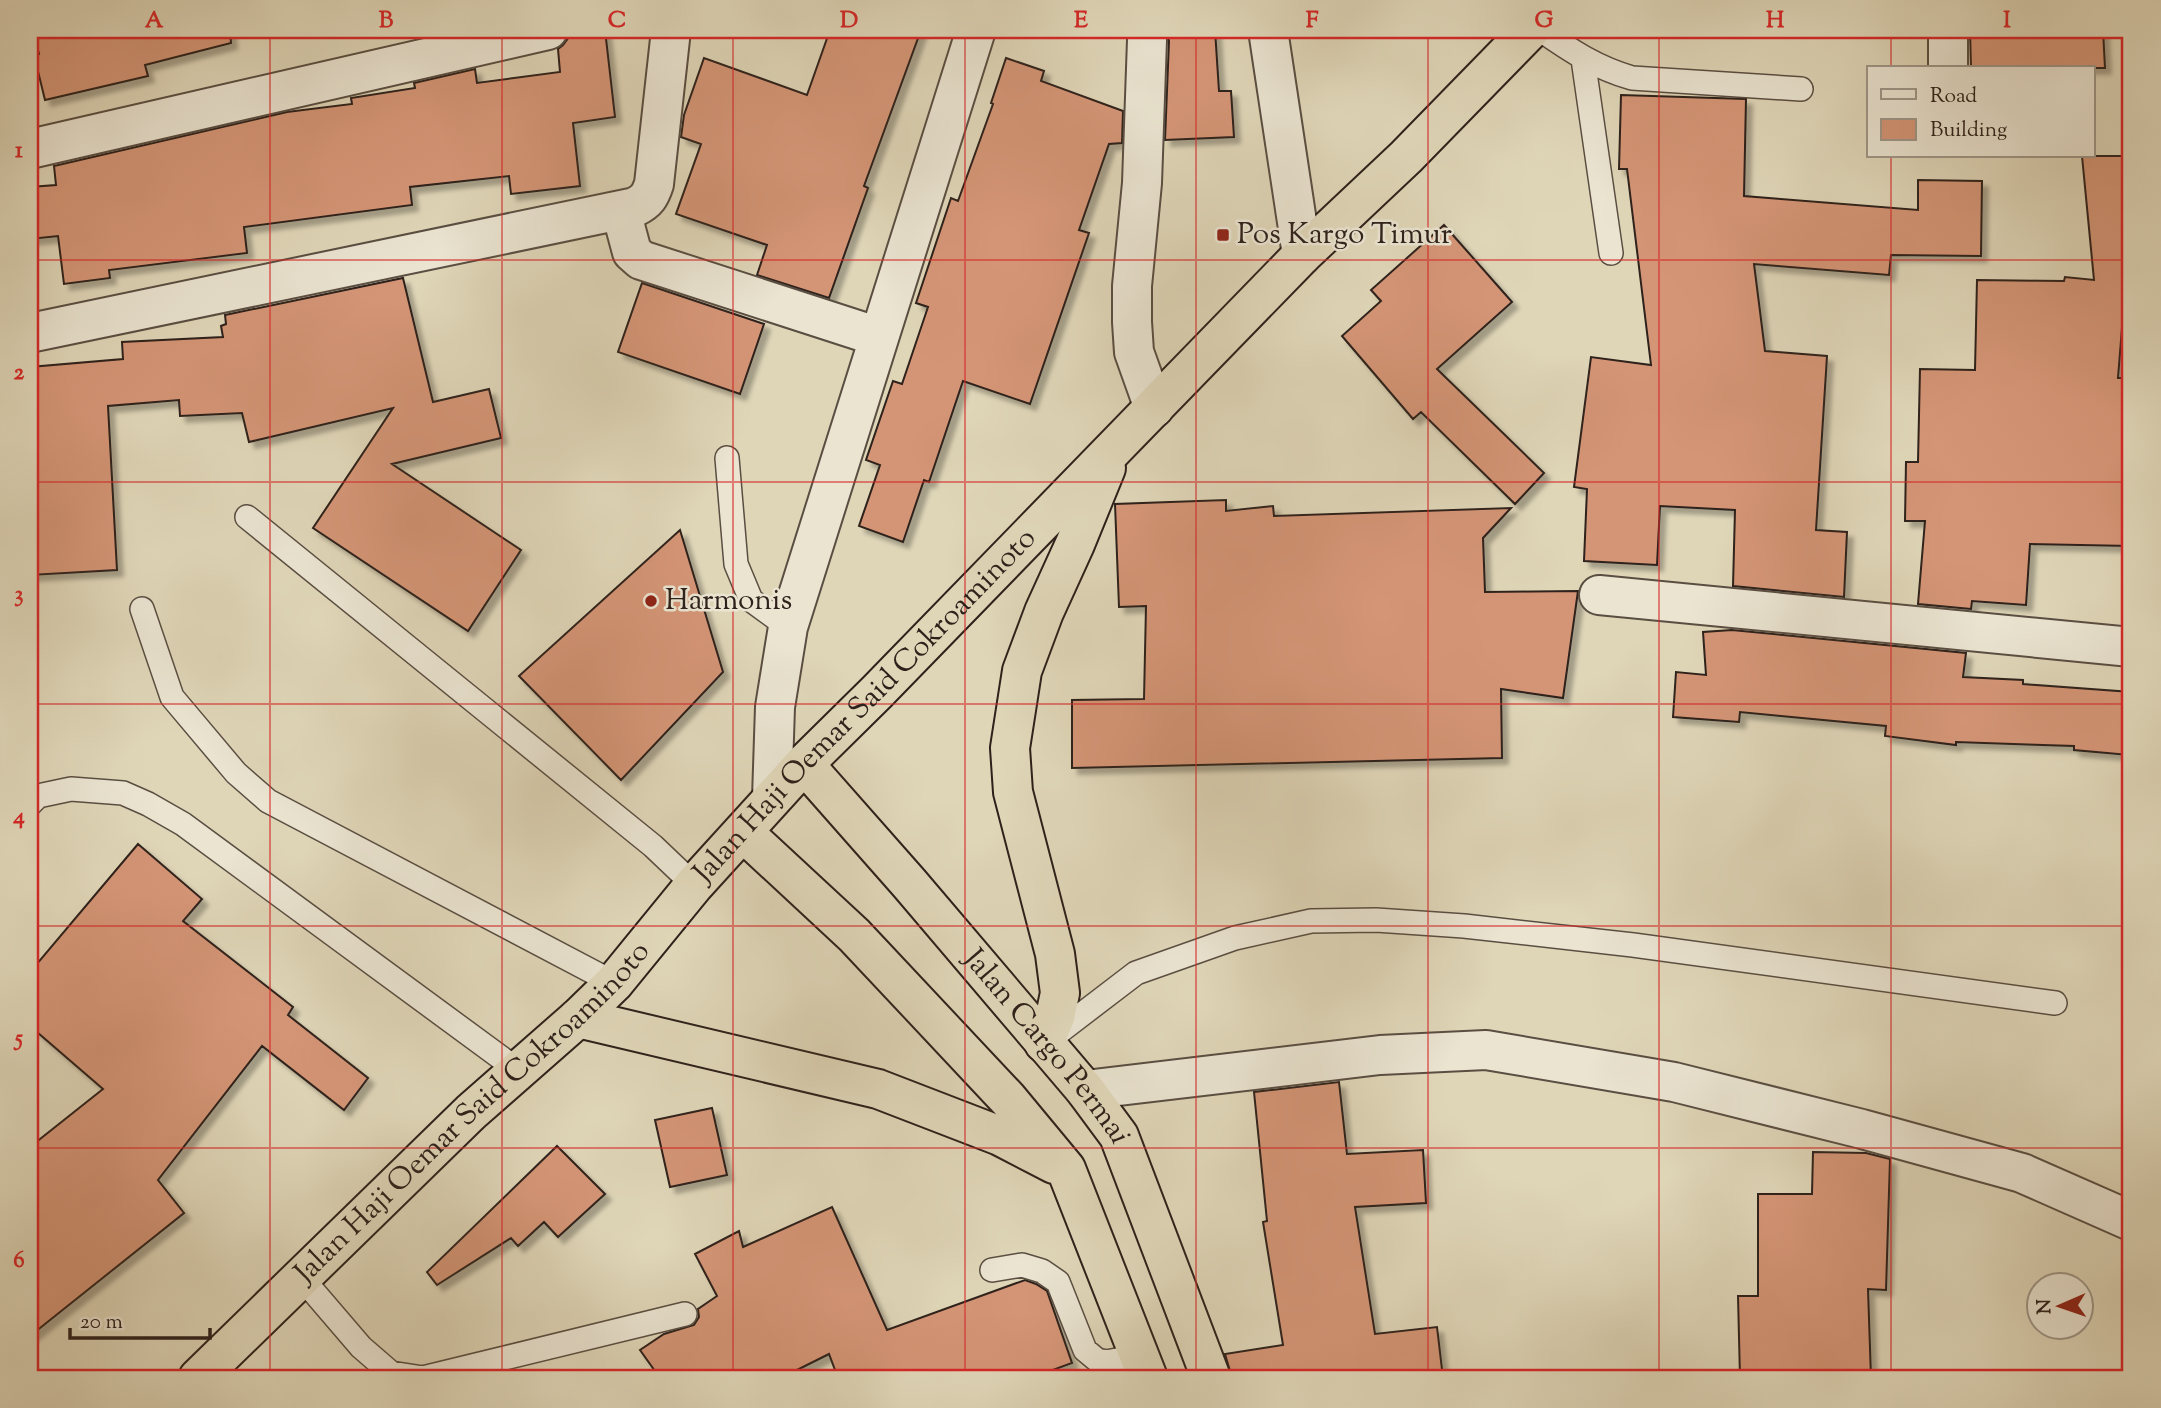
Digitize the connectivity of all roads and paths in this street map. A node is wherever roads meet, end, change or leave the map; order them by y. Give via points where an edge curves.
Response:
1 (548, 30) edge
2 (671, 30) edge
3 (976, 30) edge
4 (1268, 30) edge
5 (1541, 30) edge
6 (1948, 30) edge
7 (1513, 37) edge
8 (1147, 40) dead end
9 (1583, 59) junction
10 (1948, 66) edge
11 (1801, 89) dead end
12 (30, 149) edge
13 (621, 211) junction
14 (1611, 253) dead end
15 (1303, 255) junction
16 (30, 333) edge
17 (879, 337) junction
18 (1154, 408) junction
19 (1113, 450) junction
20 (727, 458) dead end
21 (247, 517) dead end
22 (1599, 595) dead end
23 (142, 609) dead end
24 (788, 627) junction
25 (2131, 647) edge
26 (804, 764) junction
27 (772, 798) junction
28 (30, 804) edge
29 (743, 832) junction
30 (694, 885) junction
31 (614, 983) junction
32 (2055, 1003) dead end
33 (579, 1018) junction
34 (1044, 1043) junction
35 (519, 1071) junction
36 (1084, 1090) junction
37 (1066, 1169) junction
38 (2131, 1222) edge
39 (992, 1270) dead end
40 (301, 1278) junction
41 (685, 1314) dead end
42 (1144, 1367) edge
43 (198, 1378) edge
44 (1211, 1378) edge

1 - 12 street
2 - 13 street via 654,184 645,202
3 - 17 street
4 - 15 street
5 - 9 lane
6 - 10 street
7 - 15 highway, Jalan Haji Oemar Said Cokroaminoto via 1406,158
8 - 18 street via 1132,321 1134,352
9 - 11 lane via 1632,78
9 - 14 lane
13 - 16 street
13 - 17 street via 632,252 641,260
15 - 18 highway, Jalan Haji Oemar Said Cokroaminoto
17 - 24 street
18 - 19 highway, Jalan Haji Oemar Said Cokroaminoto
19 - 26 highway, Jalan Haji Oemar Said Cokroaminoto
19 - 34 highway via 1022,671 1010,748 1013,792 1055,954 1059,993
20 - 24 lane via 736,564 751,600
21 - 30 lane via 653,846
22 - 25 street
23 - 31 lane via 172,697 236,773 268,801
24 - 27 street via 775,707
26 - 27 highway, Jalan Haji Oemar Said Cokroaminoto
26 - 34 highway, Jalan Cargo Permai
27 - 29 highway, Jalan Haji Oemar Said Cokroaminoto
28 - 35 lane via 38,796 71,789 123,793 148,804 183,824
29 - 30 highway, Jalan Haji Oemar Said Cokroaminoto
29 - 37 highway, Jalan Cargo Permai via 854,935 1008,1099
30 - 31 highway, Jalan Haji Oemar Said Cokroaminoto
31 - 33 highway, Jalan Haji Oemar Said Cokroaminoto
32 - 34 lane via 1464,926 1311,921 1235,938 1136,973
33 - 35 highway, Jalan Haji Oemar Said Cokroaminoto
33 - 37 highway via 878,1089 1000,1136
34 - 36 highway, Jalan Cargo Permai
35 - 40 highway, Jalan Haji Oemar Said Cokroaminoto
36 - 38 street via 1380,1055 1486,1050 1674,1082 1862,1129 2022,1173
36 - 44 highway, Jalan Cargo Permai via 1119,1136
37 - 42 highway, Jalan Cargo Permai
39 - 42 lane via 1022,1265 1042,1271 1058,1282 1085,1350 1097,1360
40 - 41 lane via 361,1347 391,1373 424,1378
40 - 43 highway, Jalan Haji Oemar Said Cokroaminoto

